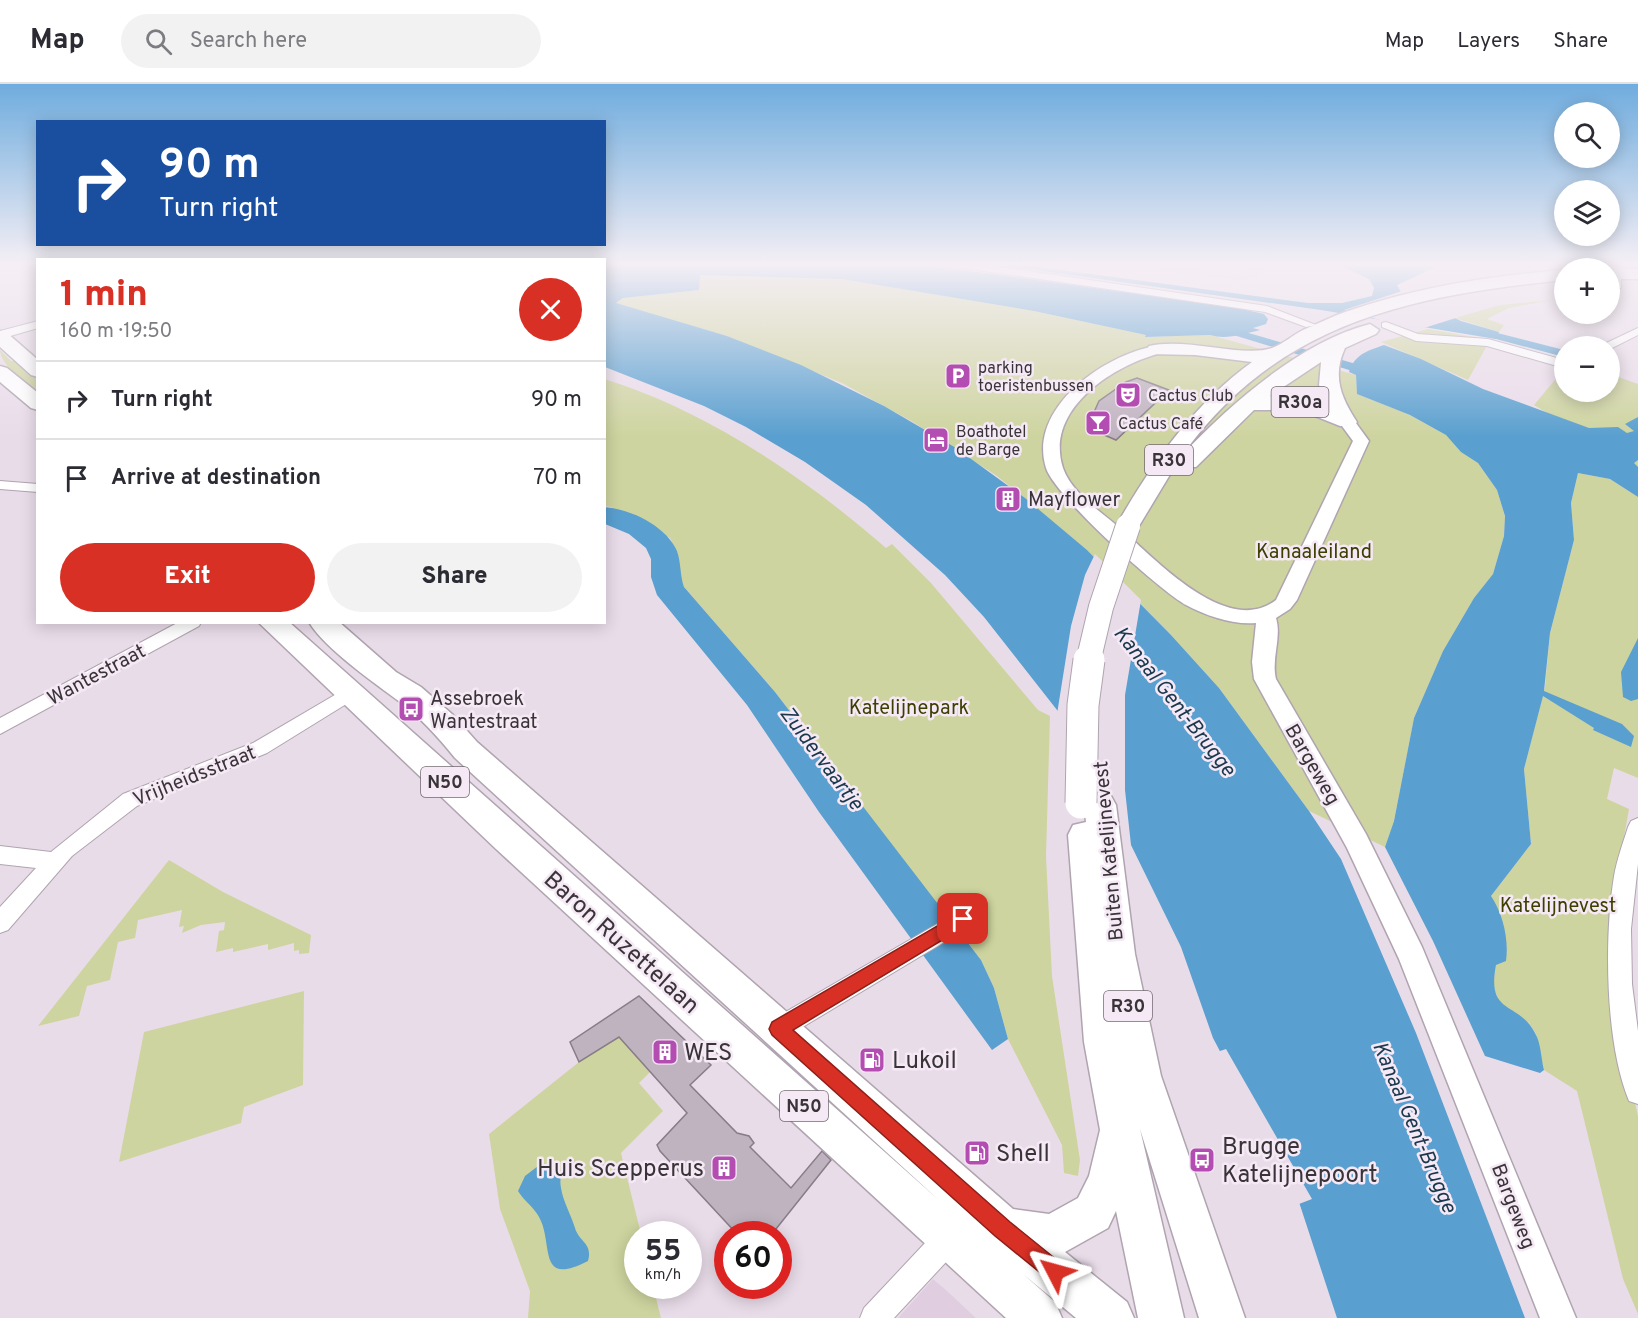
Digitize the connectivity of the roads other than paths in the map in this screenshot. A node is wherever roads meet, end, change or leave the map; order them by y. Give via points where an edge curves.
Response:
1 (1301, 322) edge
2 (1345, 322) edge
3 (1404, 322) edge
4 (36, 325) edge
5 (1310, 325) dead end
6 (1392, 326) junction
7 (1638, 331) edge
8 (0, 336) edge
9 (1620, 339) edge
10 (1156, 350) junction
11 (1279, 353) junction
12 (1328, 355) junction
13 (1554, 361) edge
14 (2, 368) edge
15 (36, 369) edge
16 (1221, 377) junction
17 (36, 402) edge
18 (1250, 404) junction
19 (1347, 422) junction
20 (0, 485) edge
21 (36, 488) edge
22 (1134, 531) junction
23 (1264, 615) junction
24 (189, 624) edge
25 (273, 624) edge
26 (292, 624) edge
27 (324, 624) edge
28 (314, 659) junction
29 (379, 673) junction
30 (350, 693) junction
31 (0, 727) edge
32 (1091, 804) junction
33 (1638, 827) edge
34 (0, 855) edge
35 (54, 861) junction
36 (963, 919) dead end
37 (0, 923) edge
38 (778, 1029) junction
39 (1638, 1092) edge
40 (1118, 1123) junction
41 (1003, 1229) junction
42 (950, 1237) junction
43 (1109, 1316) edge
44 (874, 1318) edge
45 (1039, 1318) edge
46 (1161, 1318) edge
47 (1222, 1318) edge
48 (1558, 1318) edge

1 - 5 street
2 - 11 main road, Buiten Katelijnevest / R30
3 - 6 main road, R30
4 - 8 street
6 - 12 main road, R30
6 - 13 street via 1416,337 1488,343
7 - 9 street
8 - 15 main road
10 - 11 main road via 1195,349 1253,356
10 - 16 main road via 1186,355
10 - 23 street via 1122,359 1066,405 1055,435 1054,469 1095,516 1194,603 1227,615
11 - 16 main road, Buiten Katelijnevest / R30
12 - 18 main road, Buiten Katelijnevest / R30
12 - 19 main road, R30a via 1329,389 1335,407
14 - 17 main road
16 - 22 main road, Buiten Katelijnevest / R30 via 1190,431 1158,475
18 - 19 main road, R30a via 1299,402 1322,408
18 - 22 main road, Buiten Katelijnevest / R30 via 1209,438
19 - 23 street, R30a via 1358,434 1359,446 1287,600 1281,608
20 - 21 street
22 - 32 main road, Buiten Katelijnevest / R30 via 1103,664
23 - 48 street, Bargeweg via 1268,623 1261,656 1265,679 1357,842 1412,956
24 - 31 street, Wantestraat
25 - 28 main road, Baron Ruzettelaan / N50
26 - 28 main road, Baron Ruzettelaan / N50 via 306,638
27 - 29 main road, Baron Ruzettelaan / N50
28 - 30 main road, Baron Ruzettelaan / N50
29 - 30 main road
29 - 38 main road, Baron Ruzettelaan / N50 via 398,703 430,732 466,750
30 - 35 street, Vrijheidsstraat via 260,748 130,800
30 - 42 main road, Baron Ruzettelaan / N50
32 - 40 main road, Buiten Katelijnevest / R30 via 1103,1042
32 - 47 main road, Buiten Katelijnevest / R30 via 1142,1076
33 - 39 street via 1625,875 1620,930 1624,1011
34 - 35 street
35 - 37 street, Vrijheidsstraat
36 - 38 street
38 - 41 main road, Baron Ruzettelaan / N50
40 - 41 main road, R30 via 1109,1180 1093,1213 1051,1236
40 - 46 main road, Buiten Katelijnevest / R30
41 - 43 main road, Baron Ruzettelaan / N50
42 - 44 street
42 - 45 main road, Baron Ruzettelaan / N50

